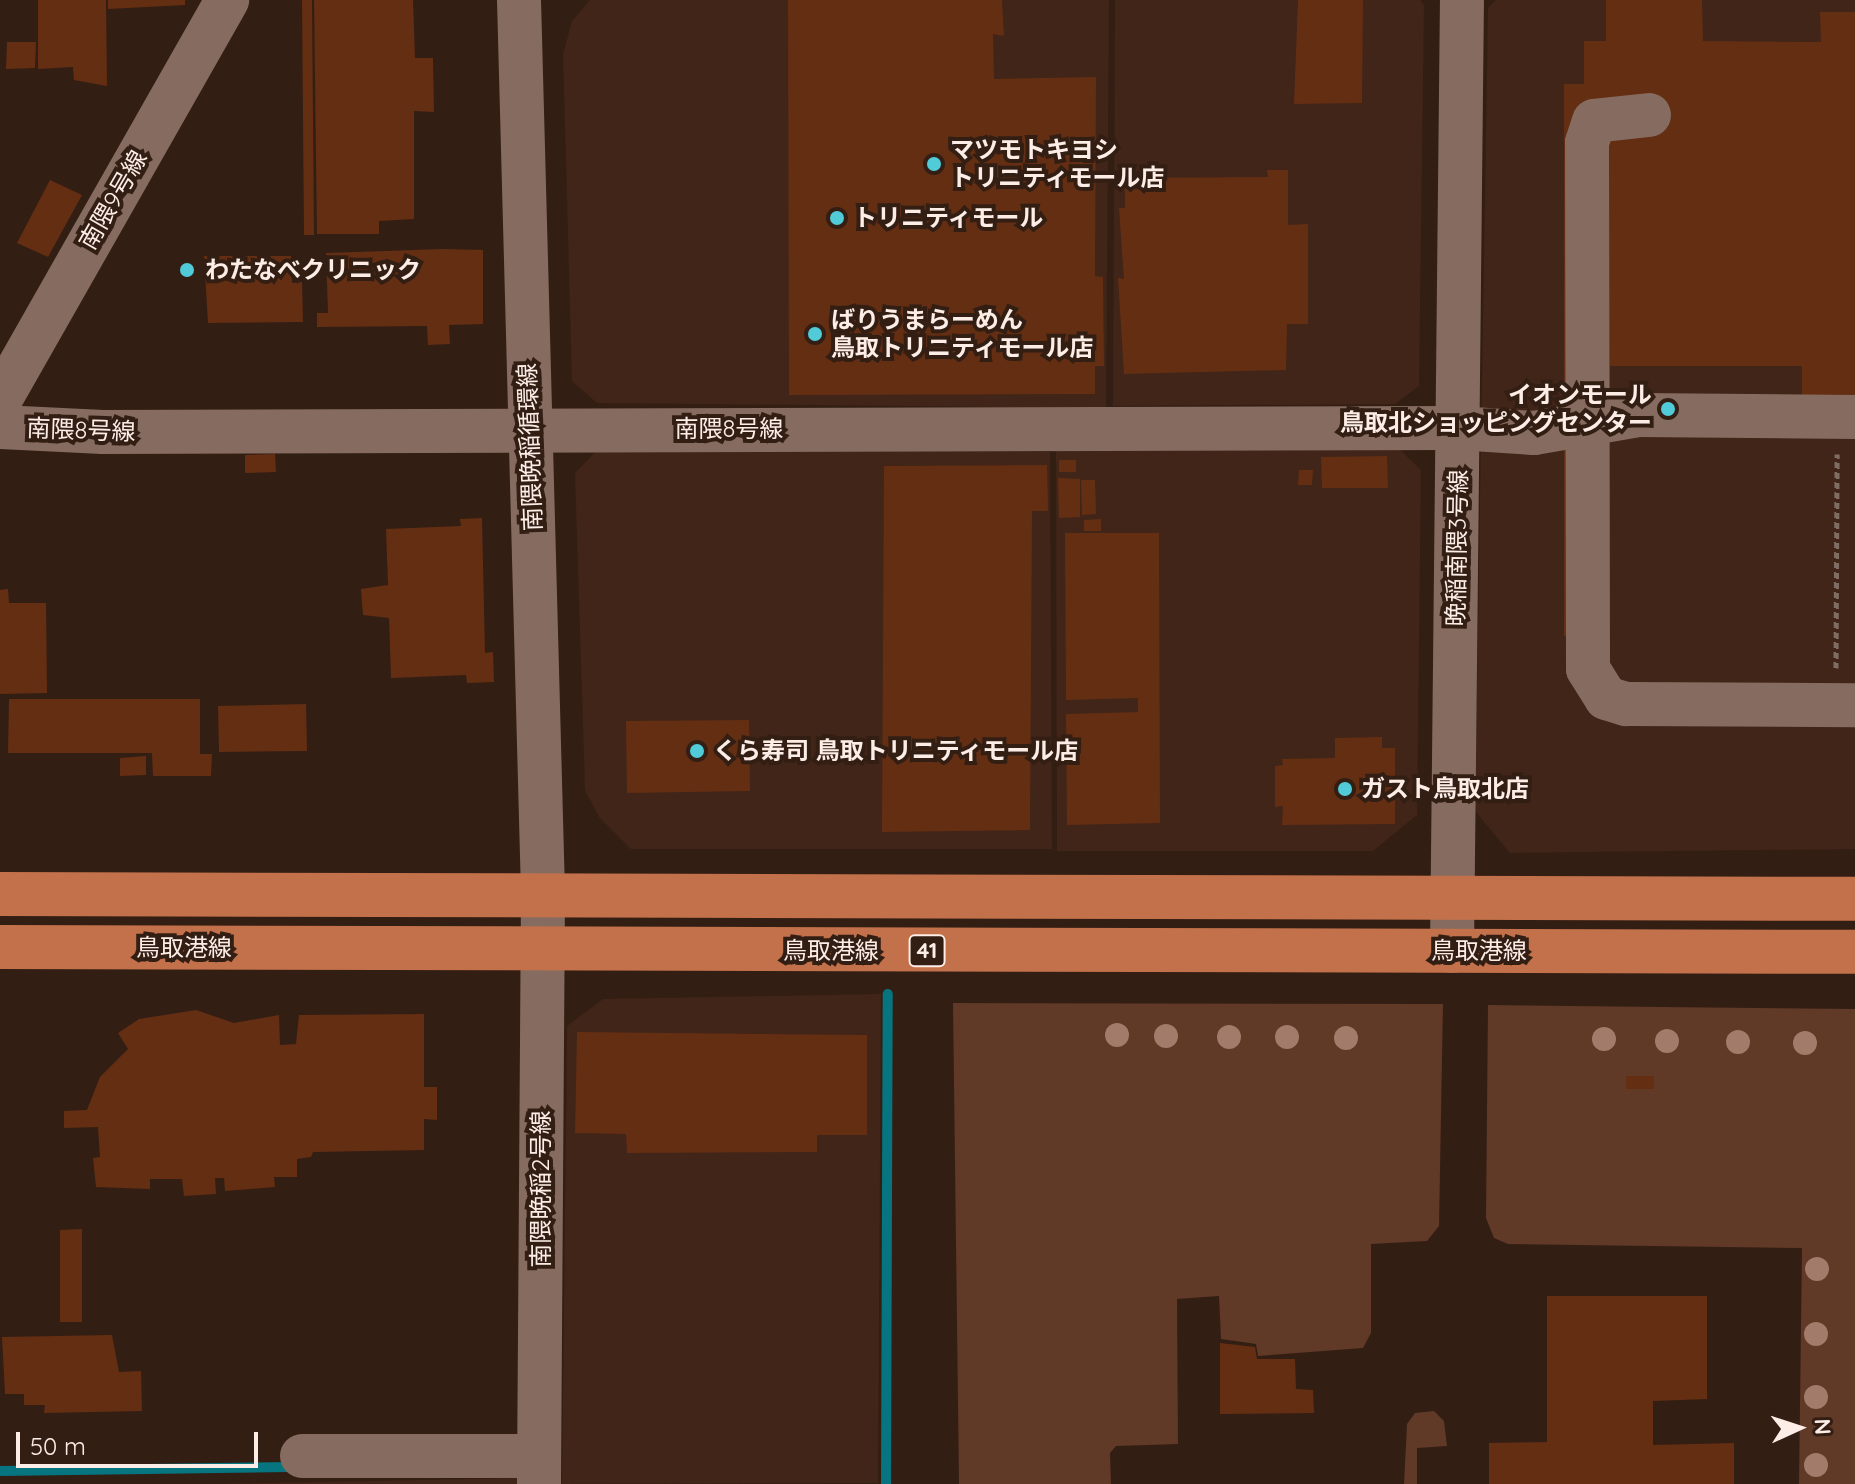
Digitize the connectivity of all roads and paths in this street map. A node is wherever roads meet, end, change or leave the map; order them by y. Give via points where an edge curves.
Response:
1 (227, 0) edge
2 (519, 0) edge
3 (1462, 0) edge
4 (1634, 114) dead end
5 (0, 400) edge
6 (1846, 417) edge
7 (0, 427) edge
8 (529, 428) junction
9 (1458, 428) junction
10 (1846, 705) edge
11 (11, 889) edge
12 (543, 894) junction
13 (1453, 898) junction
14 (1855, 899) edge
15 (543, 950) junction
16 (11, 951) edge
17 (1452, 951) junction
18 (1855, 952) edge
19 (302, 1456) dead end
20 (539, 1470) edge

1 - 5 street, 南隈9号線
2 - 8 street, 南隈晩稲循環線
3 - 9 street, 晩稲南隈3号線
4 - 10 street via 1594,121 1587,143 1586,636 1592,679 1616,702
6 - 9 street, 南隈8号線 via 1638,415 1534,433
6 - 10 path
7 - 8 street, 南隈8号線 via 103,432
8 - 9 street, 南隈8号線
8 - 12 street, 南隈晩稲循環線
9 - 13 street, 晩稲南隈3号線
11 - 12 main road
12 - 13 main road
12 - 15 street, 南隈晩稲2号線
13 - 14 main road
13 - 17 street, 晩稲南隈3号線
15 - 16 main road, 鳥取港線 / 41
15 - 17 main road, 鳥取港線 / 41
15 - 20 street, 南隈晩稲2号線
17 - 18 main road, 鳥取港線 / 41
19 - 20 street

